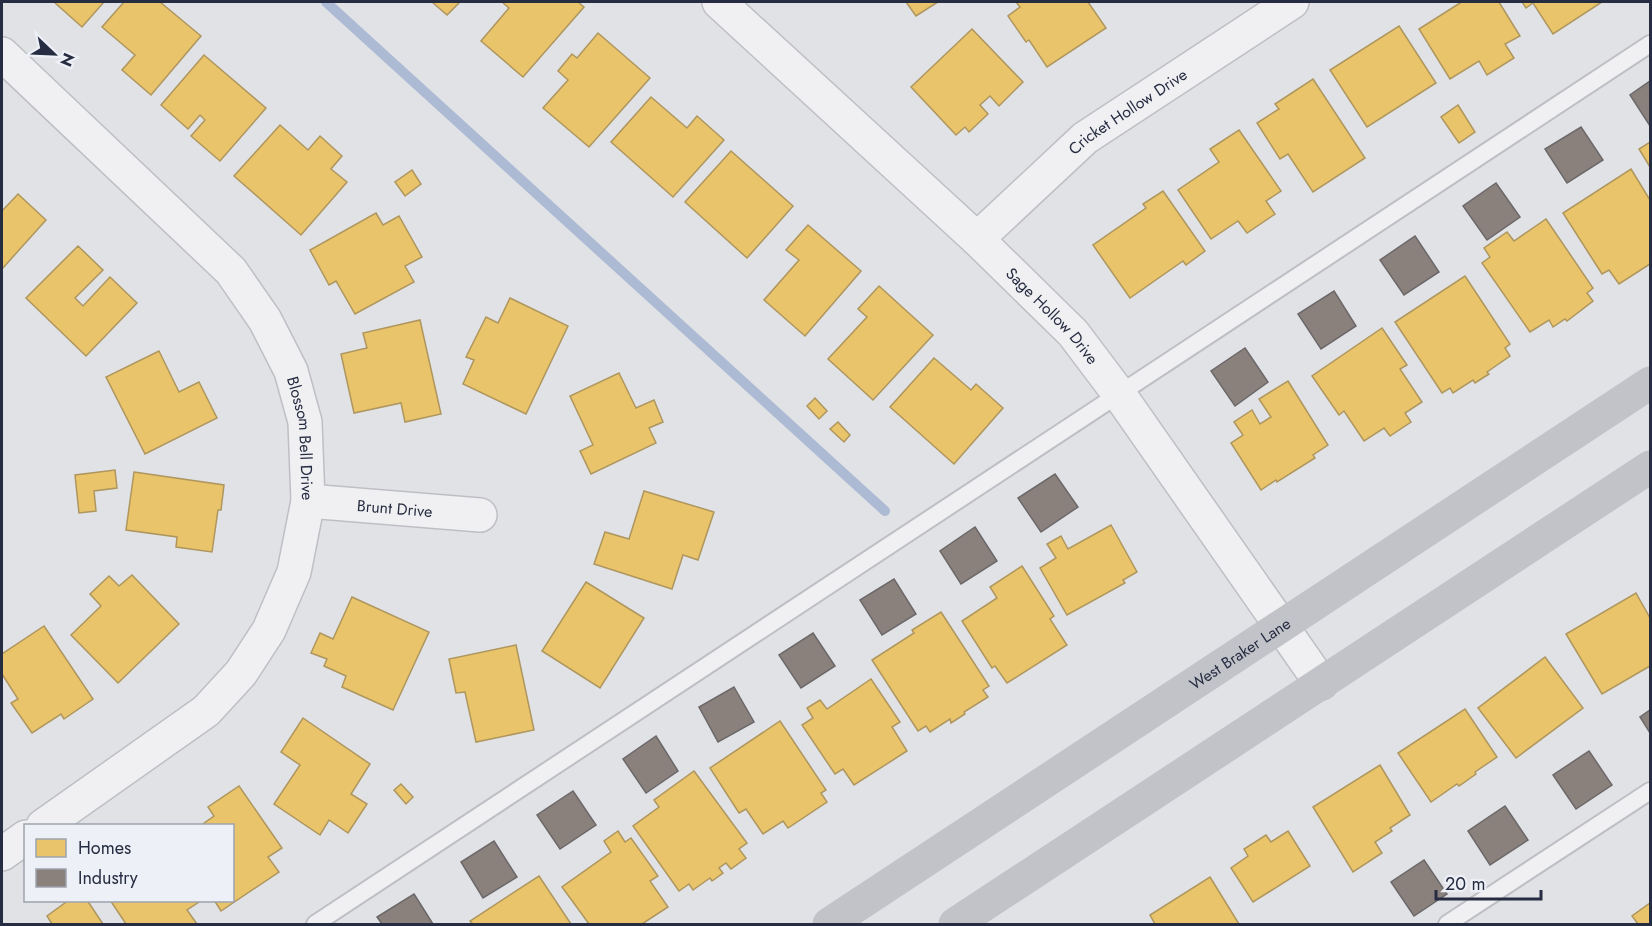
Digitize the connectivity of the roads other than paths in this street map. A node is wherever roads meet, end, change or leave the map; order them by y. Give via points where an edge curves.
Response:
1 (719, 2) edge
2 (1292, 2) edge
3 (1650, 44) edge
4 (2, 54) edge
5 (977, 239) junction
6 (1650, 383) edge
7 (1119, 394) junction
8 (1650, 467) edge
9 (308, 501) junction
10 (480, 515) dead end
11 (1281, 627) junction
12 (1321, 683) junction
13 (1650, 791) edge
14 (44, 824) edge
15 (24, 838) edge
16 (2, 854) edge
17 (315, 924) edge
18 (828, 924) edge
19 (955, 924) edge
20 (1447, 924) edge

1 - 5 street, Sage Hollow Drive
2 - 5 street, Cricket Hollow Drive via 1085,138
3 - 7 lane
4 - 9 street, Blossom Bell Drive via 231,271 265,320 291,371 305,422
5 - 7 street, Sage Hollow Drive via 1073,333
6 - 11 main road, West Braker Lane
7 - 11 street, Sage Hollow Drive
7 - 17 lane
8 - 12 main road
9 - 10 street, Brunt Drive
9 - 14 street, Blossom Bell Drive via 294,573 269,630 241,673 206,711
11 - 12 street, Sage Hollow Drive
11 - 18 main road, West Braker Lane
12 - 19 main road
13 - 20 lane
15 - 16 street

